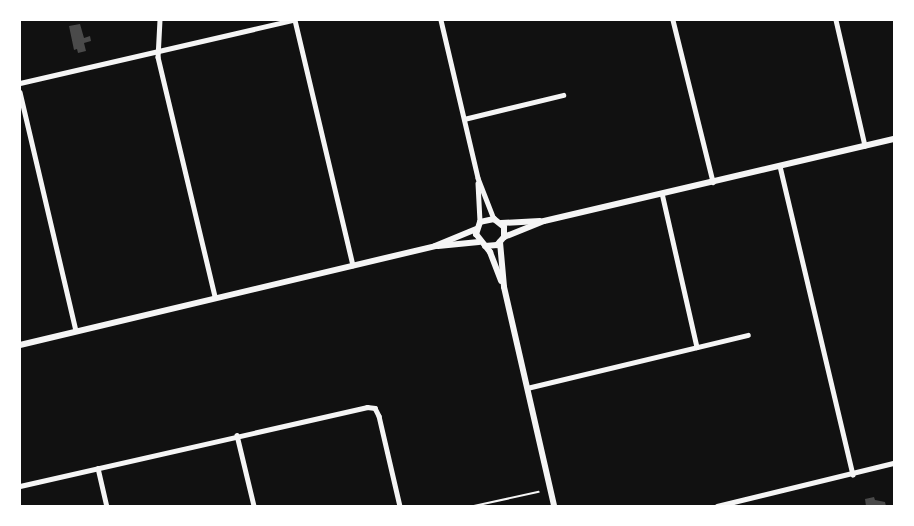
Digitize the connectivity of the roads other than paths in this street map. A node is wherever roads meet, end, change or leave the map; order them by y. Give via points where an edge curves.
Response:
1 (160, 20) edge
2 (294, 20) edge
3 (441, 20) edge
4 (673, 20) edge
5 (836, 20) edge
6 (157, 51) junction
7 (20, 83) edge
8 (20, 92) edge
9 (562, 95) dead end
10 (464, 119) junction
11 (894, 140) edge
12 (865, 146) junction
13 (780, 166) junction
14 (478, 178) junction
15 (713, 182) junction
16 (662, 194) junction
17 (495, 219) junction
18 (544, 221) junction
19 (480, 222) junction
20 (501, 223) junction
21 (476, 230) junction
22 (502, 240) junction
23 (482, 244) junction
24 (435, 246) junction
25 (353, 265) junction
26 (504, 287) junction
27 (215, 297) junction
28 (76, 331) junction
29 (748, 334) dead end
30 (20, 345) edge
31 (698, 346) junction
32 (527, 388) junction
33 (237, 435) junction
34 (894, 464) edge
35 (98, 468) junction
36 (853, 474) junction
37 (20, 486) edge
38 (107, 507) edge
39 (254, 507) edge
40 (400, 507) edge
41 (554, 507) edge
42 (717, 507) edge

1 - 6 street
2 - 6 street
2 - 25 street
3 - 10 street
4 - 15 street
5 - 12 street
6 - 7 street
6 - 27 street
8 - 28 street
9 - 10 street
10 - 14 street
11 - 12 street
12 - 13 street
13 - 15 street
13 - 36 street
14 - 17 street
14 - 19 street
15 - 16 street
16 - 18 street
16 - 31 street
17 - 19 street
17 - 20 street
18 - 20 street
18 - 22 street
19 - 21 street
20 - 22 street
21 - 23 street
21 - 24 street
22 - 23 street
22 - 26 street
23 - 24 street
23 - 26 street
24 - 25 street
25 - 27 street
26 - 32 street
27 - 28 street
28 - 30 street
29 - 31 street
31 - 32 street
32 - 41 street
33 - 35 street
33 - 39 street
33 - 40 street via 367,406 375,408
34 - 36 street
35 - 37 street
35 - 38 street
36 - 42 street

